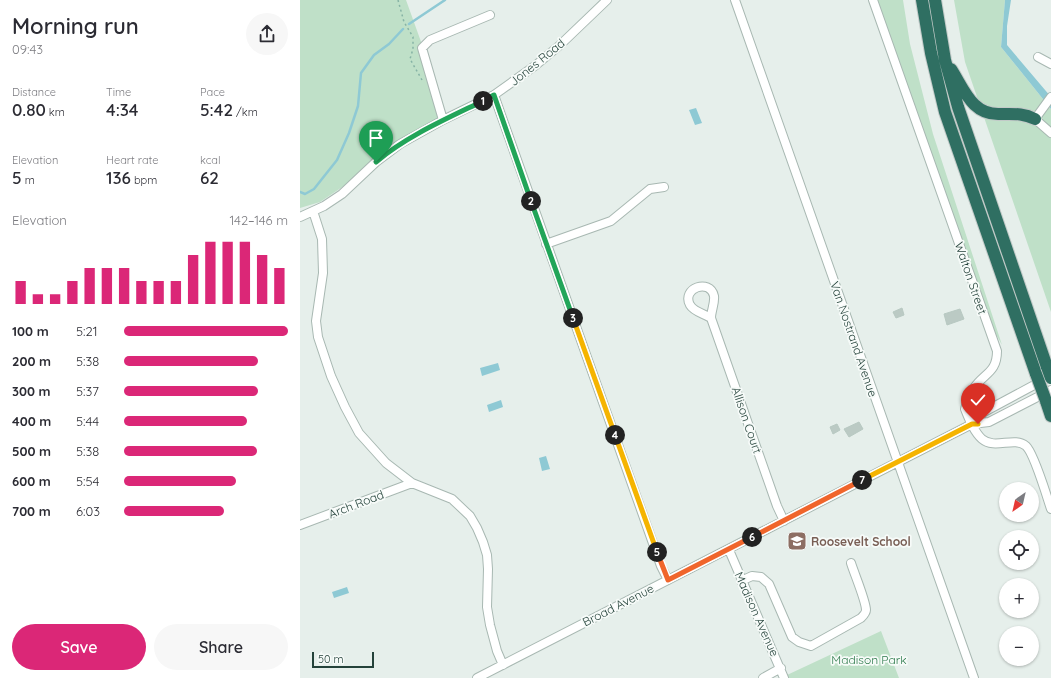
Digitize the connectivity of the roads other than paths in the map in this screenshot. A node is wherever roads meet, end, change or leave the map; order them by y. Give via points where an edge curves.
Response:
1 (607, 0) edge
2 (735, 0) edge
3 (873, 0) edge
4 (922, 0) edge
5 (935, 0) edge
6 (490, 14) dead end
7 (1038, 57) dead end
8 (945, 60) junction
9 (1051, 64) edge
10 (494, 95) junction
11 (1051, 97) edge
12 (1037, 115) junction
13 (443, 120) junction
14 (1051, 133) edge
15 (664, 188) dead end
16 (313, 211) junction
17 (300, 217) edge
18 (546, 244) junction
19 (711, 318) dead end
20 (1050, 374) edge
21 (1048, 395) edge
22 (1051, 416) edge
23 (972, 424) junction
24 (898, 462) junction
25 (412, 483) junction
26 (1051, 509) edge
27 (784, 521) junction
28 (300, 525) edge
29 (729, 550) junction
30 (851, 563) dead end
31 (668, 580) junction
32 (741, 581) junction
33 (503, 665) junction
34 (781, 668) junction
35 (494, 674) edge
36 (477, 678) edge
37 (764, 678) edge
38 (784, 678) edge
39 (974, 678) edge

1 - 10 street, Jones Road via 560,45
2 - 24 street, Van Nostrand Avenue
3 - 23 street, Walton Street via 997,351 994,367 974,388 965,409
4 - 21 highway, bridge via 930,53 945,112 1036,374
5 - 8 highway
6 - 13 street via 430,40 422,48
7 - 9 street
8 - 12 highway via 966,96 980,109 990,113
8 - 20 highway via 967,137
10 - 13 street, Jones Road
10 - 18 street
11 - 12 street
12 - 14 street
13 - 16 street, Jones Road via 387,153 342,194
15 - 18 street via 650,189 610,221
16 - 17 street, Jones Road
16 - 25 street via 322,239 323,272 316,321 318,337 331,376 359,433 386,463
18 - 31 street
19 - 27 street, Allison Court
20 - 23 street, Broad Avenue via 984,412
21 - 22 highway
21 - 23 street, Broad Avenue via 989,422
23 - 24 street, Broad Avenue
23 - 26 street, Walton Street via 984,440 996,443 1019,442 1029,449
24 - 27 street, Broad Avenue
24 - 39 street, Van Nostrand Avenue
25 - 28 street, Arch Road
25 - 33 street via 452,499 470,516 477,528 487,555 487,607 490,625
27 - 29 street, Broad Avenue
29 - 31 street, Broad Avenue
29 - 32 street, Madison Avenue
30 - 32 street via 866,611 861,618 811,646 792,637 769,584 761,577 752,576
31 - 33 street, Broad Avenue
32 - 34 street, Madison Avenue
33 - 35 street, Broad Avenue
34 - 37 street
34 - 38 street, Madison Avenue
35 - 36 street, Broad Avenue

